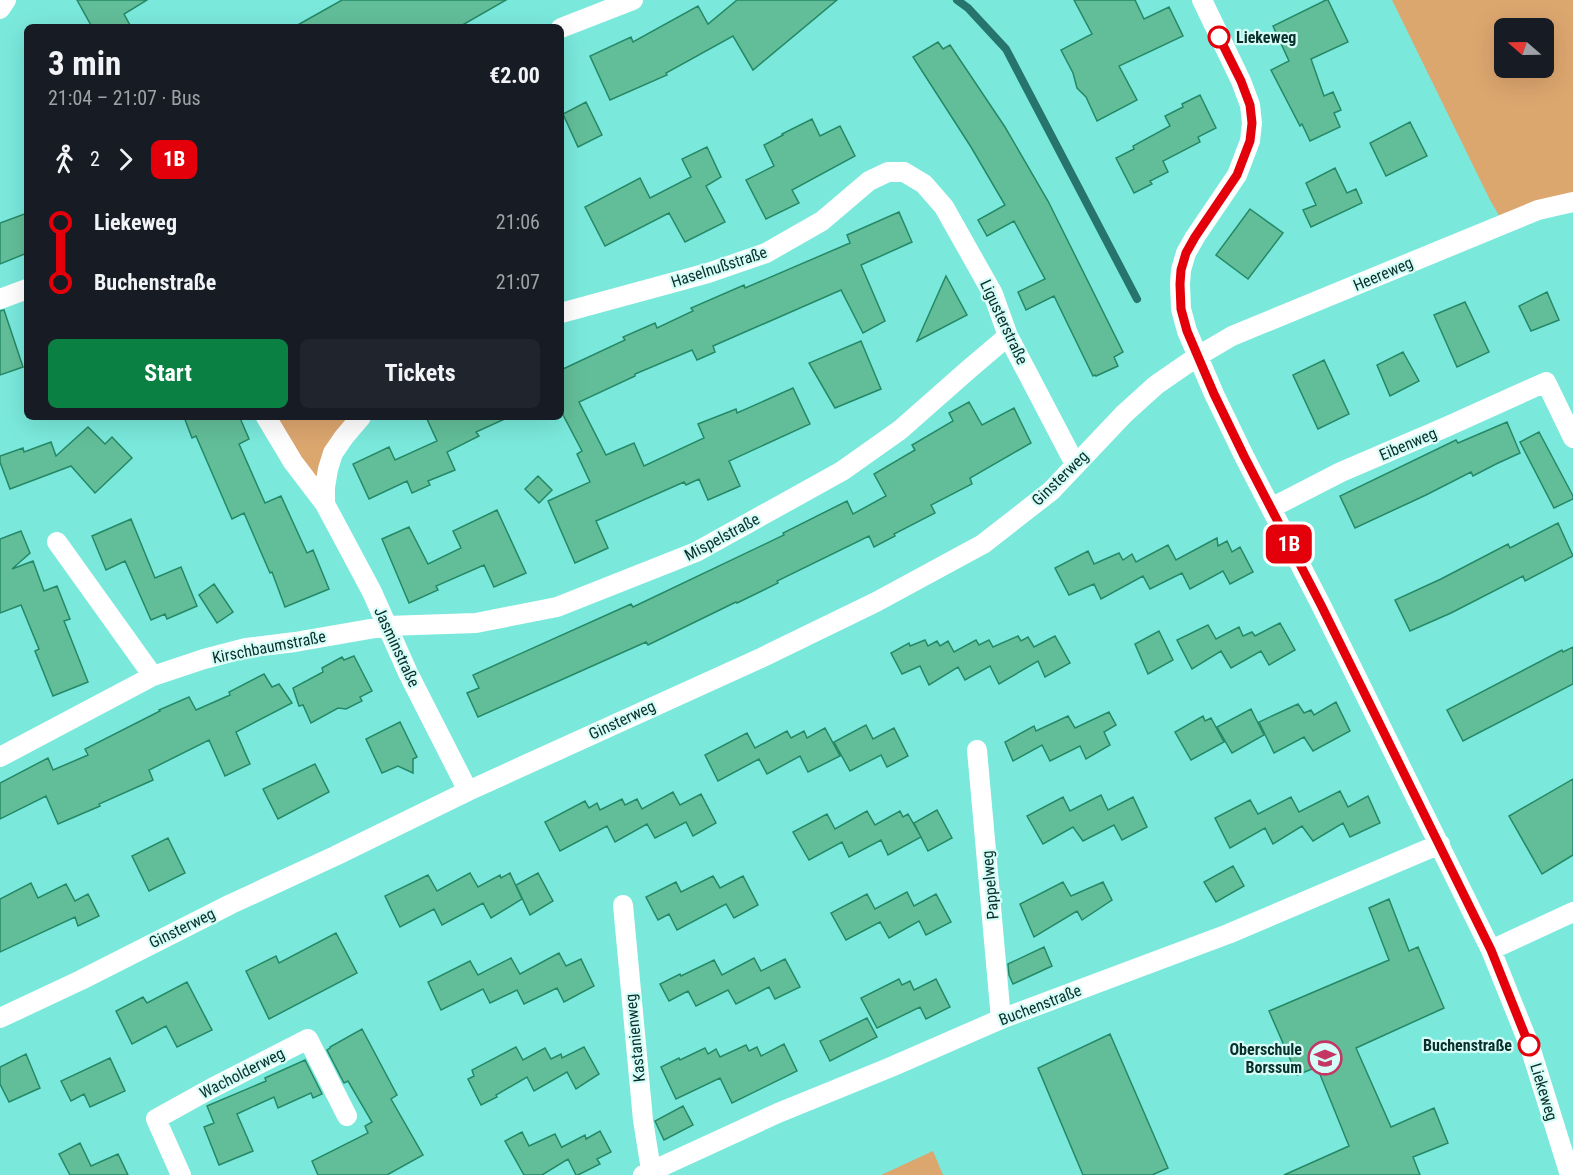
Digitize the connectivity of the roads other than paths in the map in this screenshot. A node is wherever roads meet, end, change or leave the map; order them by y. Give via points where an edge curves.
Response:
1 (6, 0) edge
2 (633, 0) edge
3 (1202, 0) edge
4 (0, 9) edge
5 (564, 27) edge
6 (924, 184) joint
7 (1573, 202) edge
8 (24, 290) edge
9 (0, 299) edge
10 (564, 312) edge
11 (1008, 336) junction
12 (1198, 356) junction
13 (269, 420) edge
14 (358, 420) edge
15 (1573, 438) edge
16 (1075, 464) junction
17 (325, 504) junction
18 (1271, 508) junction
19 (57, 542) dead end
20 (387, 626) junction
21 (153, 676) junction
22 (977, 750) dead end
23 (0, 757) edge
24 (468, 791) junction
25 (1440, 844) junction
26 (623, 905) dead end
27 (1573, 912) edge
28 (1491, 950) junction
29 (0, 1018) edge
30 (1001, 1019) junction
31 (346, 1116) dead end
32 (647, 1173) edge
33 (182, 1175) edge
34 (1570, 1175) edge

1 - 4 street
2 - 5 street
3 - 12 street, Liekeweg via 1241,81 1252,123 1250,141 1237,175 1195,237 1181,270 1181,309
6 - 10 street, Haselnußstraße via 904,172 888,172 869,181 822,221 766,253
6 - 11 street, Ligusterstraße via 944,207 993,294
7 - 12 street, Heereweg via 1538,210 1494,228 1232,336
8 - 9 street
11 - 16 street, Ligusterstraße
11 - 20 street, Mispelstraße via 900,430 842,471 696,552 557,607 476,623
12 - 16 street, Ginsterweg via 1156,385
12 - 18 street, Liekeweg
13 - 17 street, Jasminstraße via 293,462
14 - 17 street via 333,453 326,478
15 - 18 street, Eibenweg via 1546,382 1341,472
16 - 24 street, Ginsterweg via 1052,491 983,544 876,602
17 - 20 street, Jasminstraße
18 - 25 street, Liekeweg
19 - 21 street
20 - 21 street, Kirschbaumstraße via 246,648
20 - 24 street, Jasminstraße
21 - 23 street, Kirschbaumstraße
22 - 30 street, Pappelweg
24 - 29 street, Ginsterweg
25 - 28 street, Liekeweg
25 - 30 street, Buchenstraße via 1228,934
26 - 32 street, Kastanienweg
27 - 28 street
28 - 34 street, Liekeweg via 1530,1047
30 - 32 street, Buchenstraße
31 - 33 street, Wacholderweg via 308,1039 156,1119

